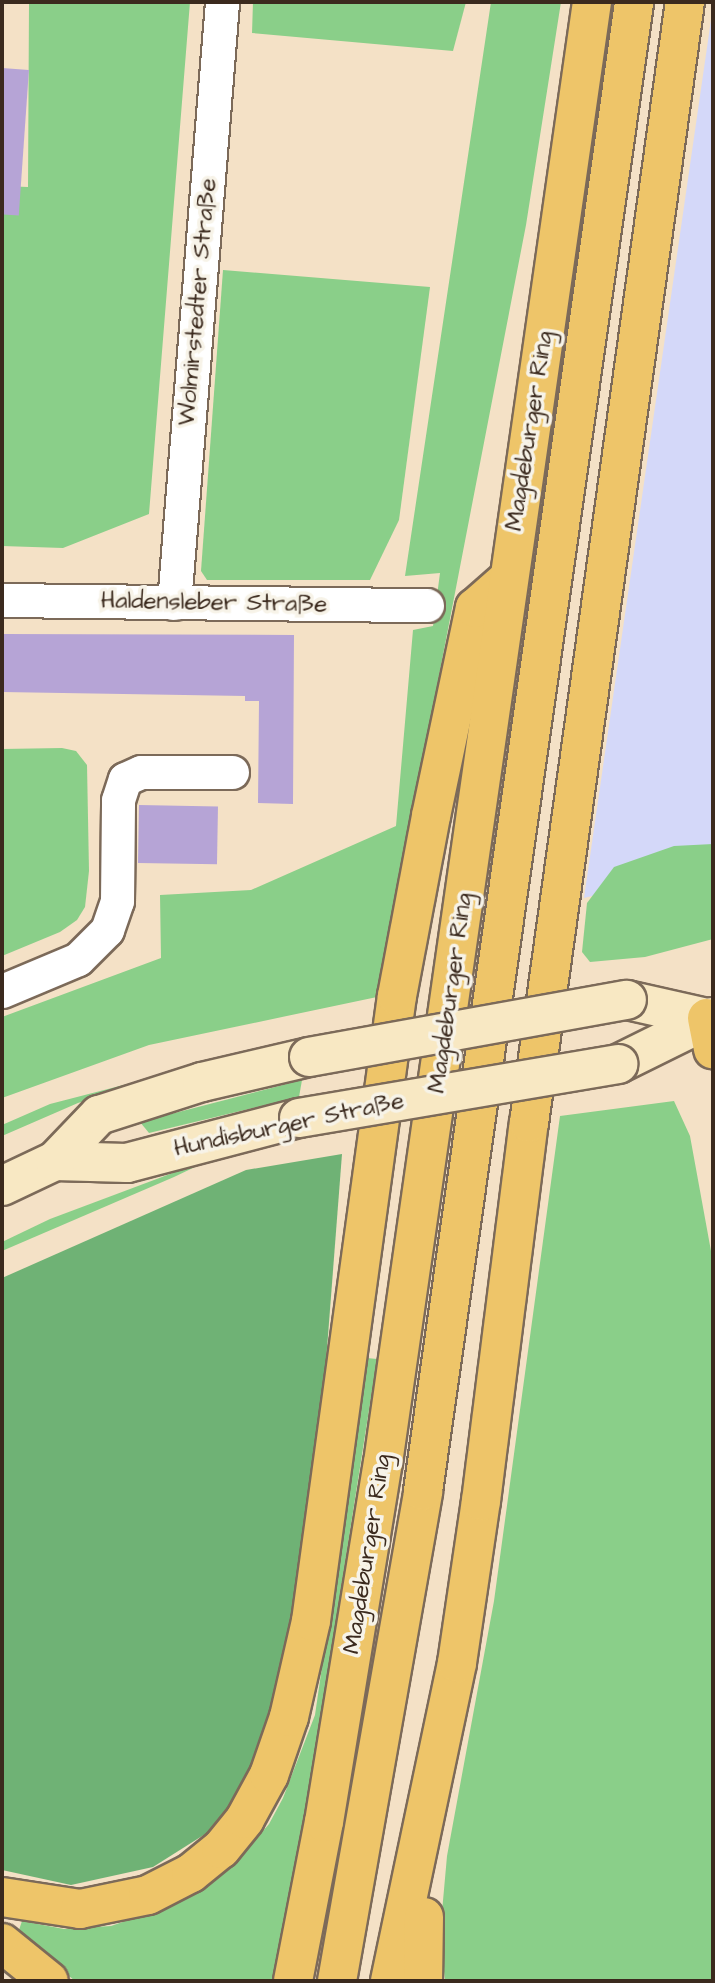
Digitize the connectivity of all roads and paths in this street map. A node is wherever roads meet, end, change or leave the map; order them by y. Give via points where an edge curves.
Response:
1 (222, 2) edge
2 (592, 2) edge
3 (634, 2) edge
4 (685, 2) edge
5 (508, 579) junction
6 (2, 600) edge
7 (174, 603) junction
8 (427, 605) dead end
9 (232, 772) dead end
10 (2, 991) edge
11 (711, 1028) edge
12 (55, 1161) junction
13 (2, 1186) edge
14 (424, 1820) junction
15 (2, 1897) edge
16 (2, 1942) edge
17 (49, 1981) edge
18 (293, 1981) edge
19 (337, 1981) edge
20 (390, 1981) edge
21 (423, 1981) edge

1 - 7 street, Wolmirstedter Straße
2 - 5 highway, Magdeburger Ring
3 - 19 highway, Magdeburger Ring via 423,1491
4 - 14 highway via 481,1501 457,1663
5 - 15 highway via 475,608 431,816 397,996 311,1621 276,1755 256,1802 233,1835 172,1884 97,1908 59,1908
5 - 18 highway, Magdeburger Ring via 385,1449
6 - 7 street, Haldensleber Straße
7 - 8 street, Haldensleber Straße
9 - 10 street via 141,772 125,779 118,800 117,901 107,930 78,959
11 - 12 main road, Hundisburger Straße, bridge via 618,1064 299,1118 127,1163
11 - 12 main road, Hundisburger Straße, bridge via 627,1000 309,1057 202,1082 99,1115
12 - 13 main road, Hundisburger Straße
14 - 20 highway
14 - 21 highway via 432,1866 421,1944
16 - 17 highway

